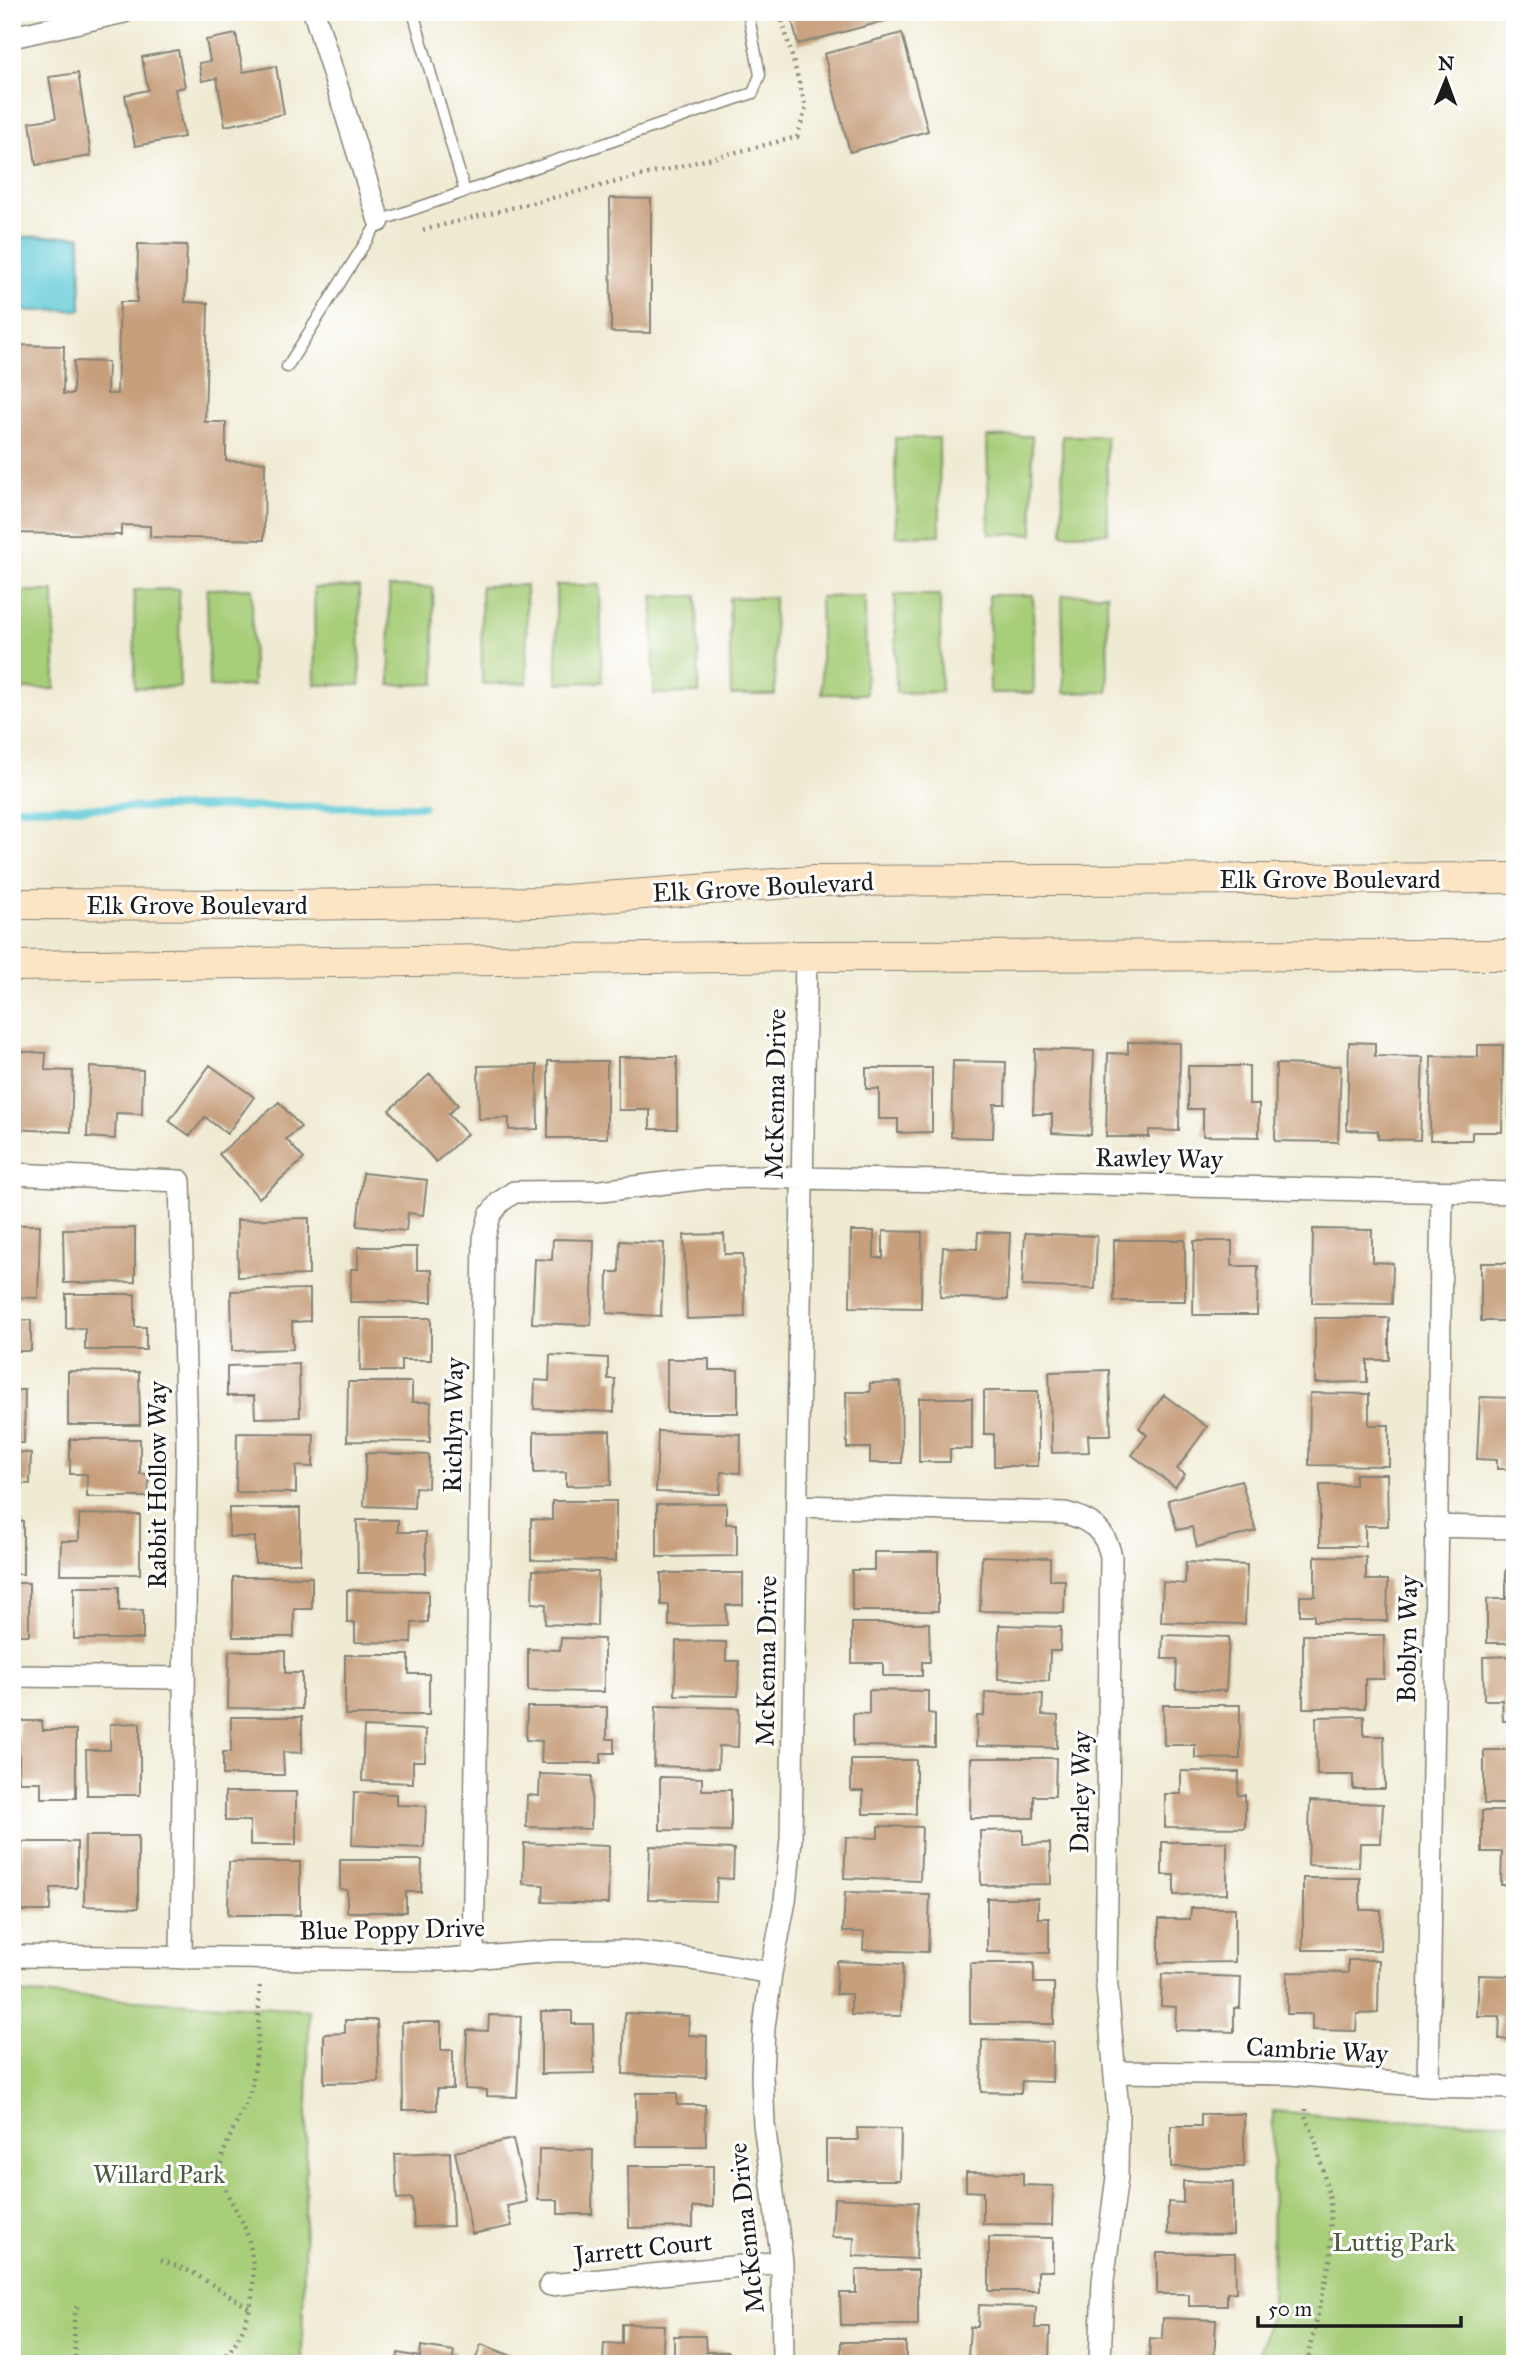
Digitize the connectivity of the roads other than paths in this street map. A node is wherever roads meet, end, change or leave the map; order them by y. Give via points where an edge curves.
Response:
1 (124, 12) edge
2 (314, 12) edge
3 (413, 12) edge
4 (748, 12) edge
5 (12, 37) edge
6 (465, 192) junction
7 (379, 221) junction
8 (287, 367) dead end
9 (1515, 878) edge
10 (12, 904) edge
11 (1515, 955) edge
12 (806, 956) junction
13 (12, 966) edge
14 (12, 1174) edge
15 (802, 1178) junction
16 (1441, 1192) junction
17 (1515, 1193) edge
18 (797, 1506) junction
19 (1436, 1526) junction
20 (1515, 1528) edge
21 (12, 1676) edge
22 (184, 1678) junction
23 (12, 1956) edge
24 (181, 1958) junction
25 (473, 1959) junction
26 (771, 1973) junction
27 (1116, 2072) junction
28 (1428, 2086) junction
29 (1515, 2088) edge
30 (782, 2262) junction
31 (550, 2285) dead end
32 (783, 2364) edge
33 (1100, 2364) edge

1 - 5 street
2 - 7 street
3 - 6 lane
4 - 6 lane via 760,75 754,93
6 - 7 lane
7 - 8 lane
9 - 10 main road, Elk Grove Boulevard via 814,881 539,902
11 - 12 main road
12 - 13 main road
12 - 15 street, McKenna Drive
14 - 22 street, Rabbit Hollow Way via 180,1181 187,1443
15 - 16 street, Rawley Way
15 - 18 street, McKenna Drive
15 - 25 street, Richlyn Way via 706,1178 601,1191 523,1191 506,1196 490,1214 484,1238
16 - 17 street, Rawley Way
16 - 19 street, Boblyn Way
18 - 26 street, McKenna Drive via 791,1839
18 - 27 street, Darley Way via 1065,1513 1090,1522 1107,1541 1111,1556 1107,1976
19 - 20 street
19 - 28 street, Boblyn Way
21 - 22 street
22 - 24 street, Rabbit Hollow Way
23 - 24 street, Blue Poppy Drive
24 - 25 street, Blue Poppy Drive
25 - 26 street, Blue Poppy Drive via 554,1951 623,1951
26 - 30 street, McKenna Drive via 762,2076
27 - 28 street, Cambrie Way via 1290,2074
27 - 33 street, Darley Way via 1117,2177 1103,2281
28 - 29 street, Cambrie Way
30 - 31 street, Jarrett Court
30 - 32 street, McKenna Drive

